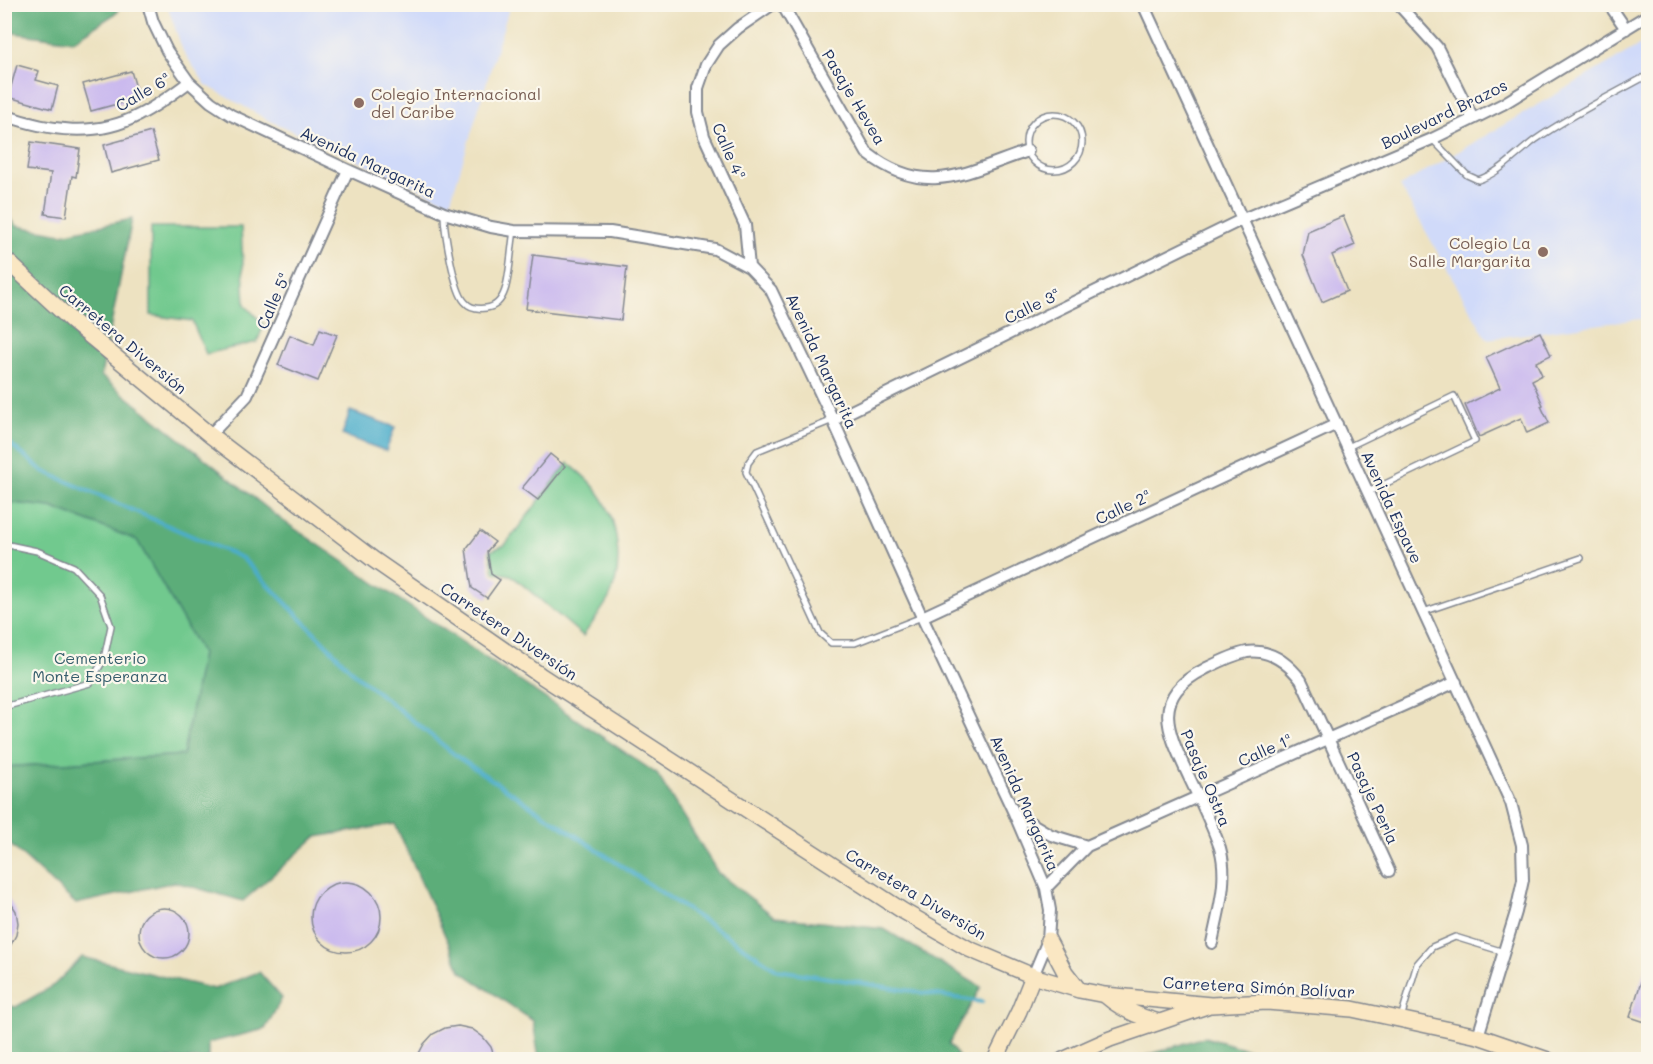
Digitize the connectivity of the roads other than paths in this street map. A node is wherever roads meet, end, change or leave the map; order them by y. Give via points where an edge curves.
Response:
1 (148, 4) edge
2 (773, 4) edge
3 (782, 4) edge
4 (1143, 4) edge
5 (1398, 4) edge
6 (1609, 4) edge
7 (1648, 15) edge
8 (1626, 29) junction
9 (1648, 75) edge
10 (189, 82) junction
11 (4, 115) edge
12 (1473, 119) junction
13 (1432, 140) junction
14 (1028, 151) junction
15 (348, 170) junction
16 (444, 213) junction
17 (1243, 219) junction
18 (514, 231) junction
19 (4, 258) edge
20 (749, 267) junction
21 (833, 420) junction
22 (1337, 424) junction
23 (210, 435) junction
24 (1348, 447) junction
25 (1368, 492) junction
26 (4, 544) edge
27 (1581, 558) dead end
28 (1423, 612) junction
29 (922, 617) junction
30 (1456, 682) junction
31 (4, 707) edge
32 (1329, 739) junction
33 (1198, 797) junction
34 (1014, 813) junction
35 (1087, 846) junction
36 (1389, 871) dead end
37 (1046, 888) junction
38 (1048, 940) junction
39 (1212, 943) dead end
40 (1504, 952) junction
41 (1033, 976) junction
42 (1078, 990) junction
43 (1105, 995) junction
44 (1211, 1005) junction
45 (1401, 1019) junction
46 (1159, 1022) junction
47 (1478, 1036) junction
48 (995, 1059) edge
49 (1063, 1059) edge
50 (1548, 1059) edge

1 - 10 street, Avenida Margarita via 167,51
2 - 20 street, Calle 4ª via 719,45 698,88 704,136 745,225
3 - 14 street, Pasaje Hevea via 867,153 882,164 912,177 933,179
4 - 17 street, Avenida Espave
5 - 12 street via 1437,47
6 - 8 street
7 - 8 street, Boulevard Brazos
8 - 12 street, Boulevard Brazos
9 - 13 lane via 1583,110 1534,141 1490,176 1478,180 1467,175
10 - 11 street, Calle 6ª via 153,108 113,126 58,129
10 - 15 street, Avenida Margarita via 231,115
12 - 13 street, Boulevard Brazos
13 - 17 street, Boulevard Brazos
14 - 14 lane via 1046,169 1064,168 1081,150 1080,131 1068,117 1040,117 1028,132
15 - 16 street, Avenida Margarita
15 - 23 street, Calle 5ª via 246,396
16 - 18 street, Avenida Margarita
16 - 18 lane via 459,293 472,307 489,308 506,289
17 - 21 street, Calle 3ª
17 - 22 street, Avenida Espave
18 - 20 street, Avenida Margarita via 631,235 715,249
19 - 23 main road, Carretera Diversión via 73,322
20 - 21 street, Avenida Margarita via 771,290
21 - 29 street, Avenida Margarita
21 - 29 lane via 757,451 746,472 820,633 831,643 855,642
22 - 24 street, Avenida Espave
22 - 29 street, Calle 2ª
23 - 41 main road, Carretera Diversión via 374,560 540,675 903,911 969,950
24 - 25 street, Avenida Espave
24 - 25 lane via 1454,396 1475,441
25 - 28 street, Avenida Espave
26 - 31 lane via 37,551 74,567 100,596 111,626 104,659 90,683
27 - 28 lane
28 - 30 street, Avenida Espave
29 - 34 street, Avenida Margarita
30 - 32 street, Calle 1ª
30 - 40 street, Avenida Espave via 1511,803 1522,845 1522,880
32 - 33 street, Calle 1ª
32 - 33 street, Pasaje Ostra via 1292,668 1267,654 1252,652 1228,658 1182,684 1168,710 1172,741
32 - 36 street, Pasaje Perla
33 - 35 street, Calle 1ª
33 - 39 street, Pasaje Ostra via 1220,848 1224,868
34 - 35 street via 1051,835
34 - 37 street, Avenida Margarita
35 - 37 street
37 - 38 street, Avenida Margarita via 1050,910
38 - 41 street, Avenida Margarita
38 - 42 main road
40 - 45 lane via 1455,937 1432,947 1417,964
40 - 47 street, Avenida Espave
41 - 42 main road, Carretera Simón Bolívar
41 - 48 main road
42 - 43 main road, Carretera Simón Bolívar
43 - 44 main road, Carretera Simón Bolívar
43 - 46 main road, Carretera Simón Bolívar via 1131,1013
44 - 45 main road, Carretera Simón Bolívar via 1267,1002 1352,1009
44 - 46 main road
45 - 47 main road, Carretera Simón Bolívar
46 - 49 main road
47 - 50 main road, Carretera Simón Bolívar

